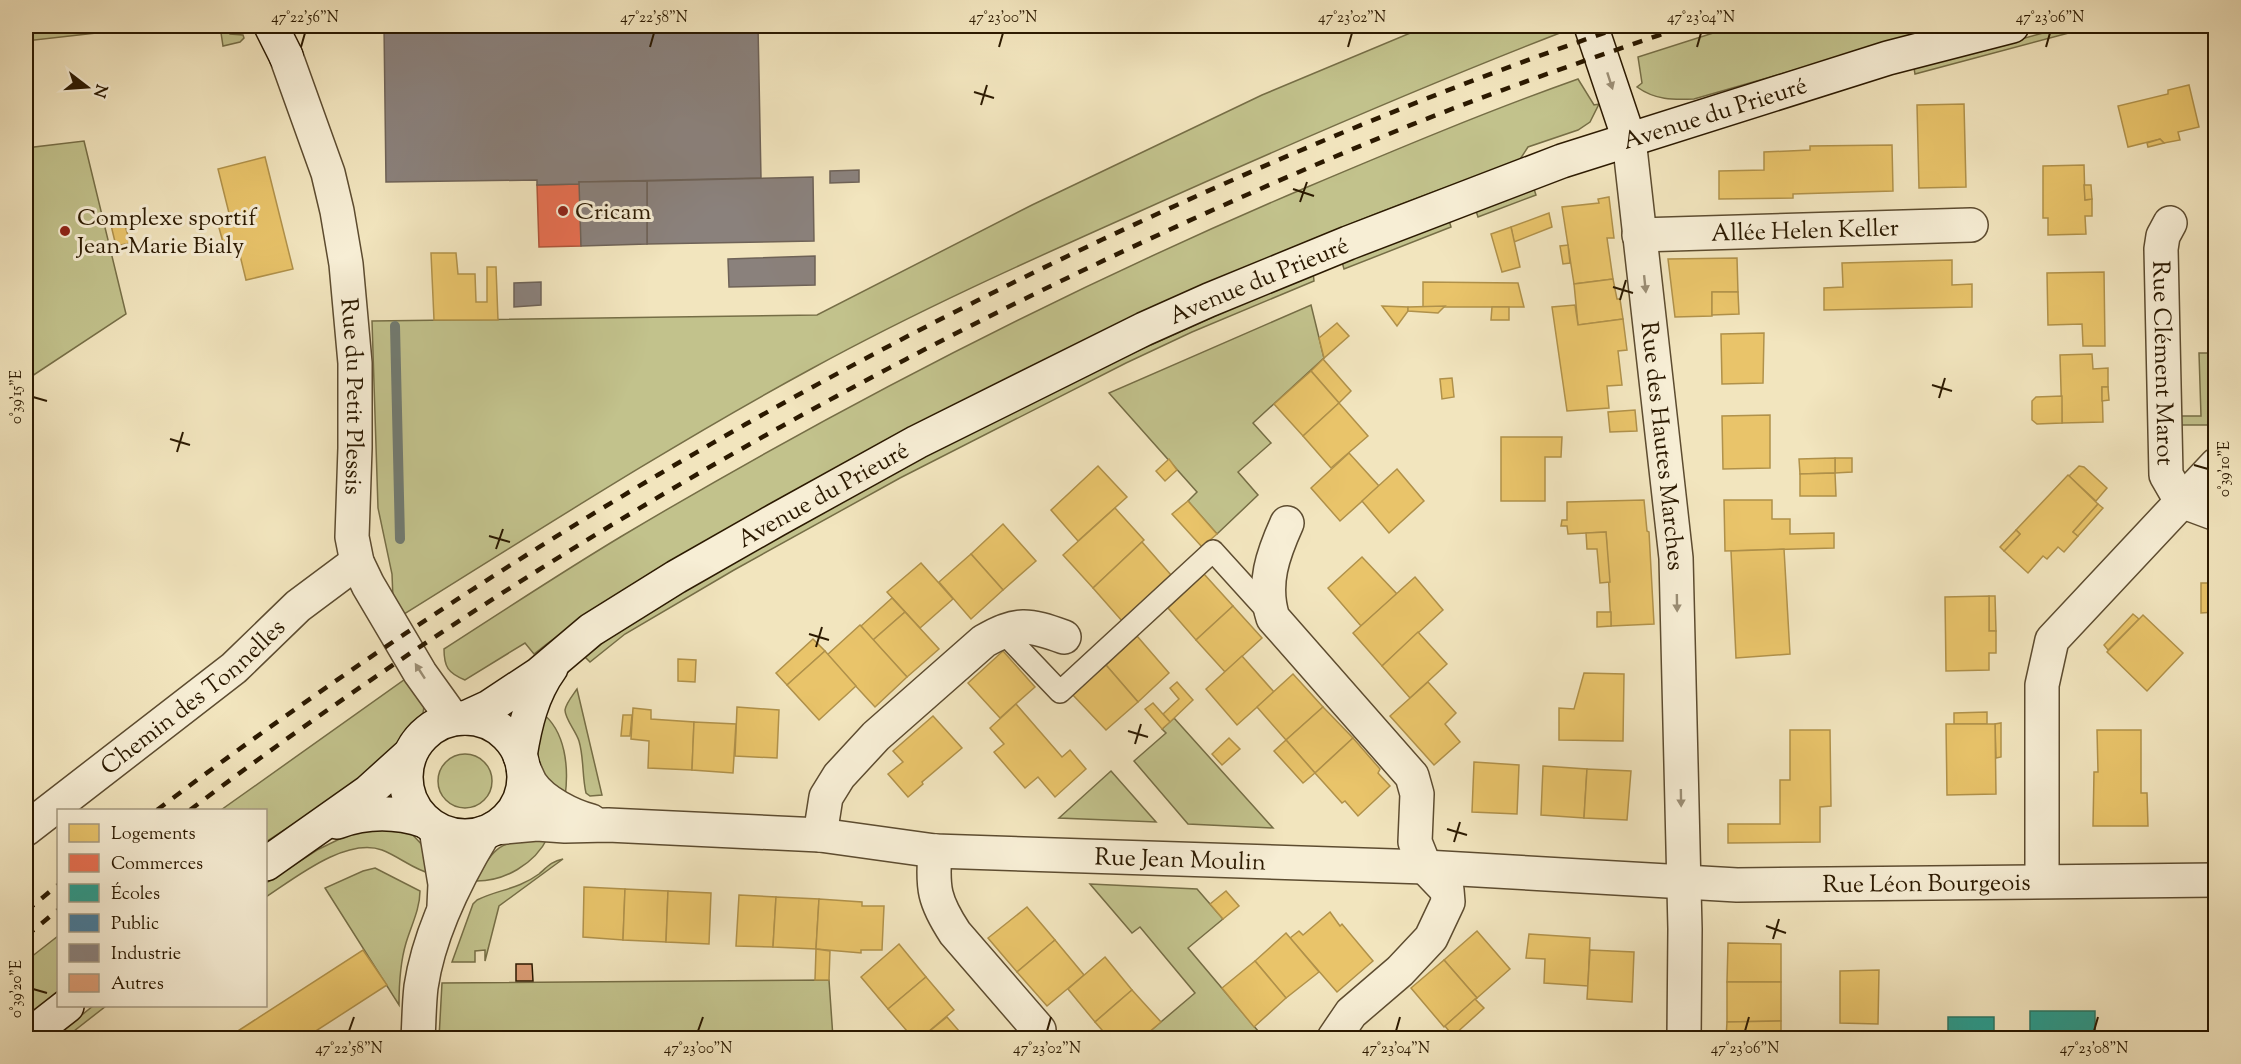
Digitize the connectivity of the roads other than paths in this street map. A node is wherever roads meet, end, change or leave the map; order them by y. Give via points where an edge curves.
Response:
1 (271, 26) edge
2 (1591, 26) edge
3 (2012, 26) edge
4 (285, 41) edge
5 (1629, 140) junction
6 (2170, 223) dead end
7 (1971, 225) dead end
8 (1639, 235) junction
9 (2216, 465) edge
10 (2181, 501) junction
11 (2216, 514) edge
12 (1287, 523) dead end
13 (357, 562) junction
14 (1274, 618) junction
15 (1002, 631) junction
16 (1064, 637) dead end
17 (559, 657) junction
18 (459, 718) junction
19 (410, 754) junction
20 (521, 761) junction
21 (431, 825) junction
22 (608, 825) junction
23 (26, 829) edge
24 (490, 830) junction
25 (820, 835) junction
26 (303, 838) junction
27 (935, 851) junction
28 (267, 863) edge
29 (1425, 867) junction
30 (1638, 879) joint
31 (2216, 880) edge
32 (2042, 881) junction
33 (1683, 882) junction
34 (443, 914) junction
35 (65, 1007) edge
36 (1039, 1030) dead end
37 (26, 1038) edge
38 (418, 1038) edge
39 (1334, 1038) edge
40 (1684, 1038) edge

1 - 4 street, Rue du Petit Plessis
2 -> 5 street, Rue des Hautes Marches
3 - 5 street, Avenue du Prieuré via 1888,58
4 - 13 street, Rue du Petit Plessis via 328,173 346,264 356,448 352,537
5 - 8 street, Rue des Hautes Marches
5 - 17 street, Avenue du Prieuré via 1562,161 1348,243 1144,329 917,442 776,520 591,630
6 - 10 street, Rue Clément Marot via 2161,249 2166,474
7 - 8 street, Allée Helen Keller
8 -> 33 street, Rue des Hautes Marches via 1676,558
9 - 10 street, Rue Clément Marot
10 - 11 street
10 - 32 street, Rue Clément Marot via 2052,640 2042,685
12 - 14 street via 1272,557 1269,576 1269,606
18 -> 13 street, Rue du Petit Plessis via 420,673
13 - 23 street, Chemin des Tonnelles via 298,606 234,668
14 - 15 lane via 1213,551 1060,692
14 - 29 street via 1412,776 1417,794 1415,842
15 - 16 street via 1016,626 1034,627
15 - 25 street via 975,649 876,736 839,776 826,797
17 - 18 street, Avenue du Prieuré via 489,707
17 - 20 street, Avenue du Prieuré via 545,676 526,721
18 - 19 street via 442,723 423,736
18 - 20 street via 498,728 514,745
19 - 21 street via 410,800
19 - 26 street via 368,792
20 - 22 street, Rue Jean Moulin via 532,785 552,802 584,819
20 - 24 street via 522,790 518,801 513,812
21 - 24 street via 460,836
21 - 26 street via 395,814 368,813
21 - 34 street via 445,884
22 - 24 street, Rue Jean Moulin via 537,824
22 - 25 street, Rue Jean Moulin
24 - 34 street via 471,854
25 - 27 street, Rue Jean Moulin
26 - 28 street
27 - 29 street, Rue Jean Moulin
27 - 36 street via 935,895 944,916
29 - 30 street, Rue Jean Moulin
29 - 39 street via 1447,890 1443,917 1431,938 1351,1013
30 - 33 street, Rue Léon Bourgeois
31 - 32 street, Rue Léon Bourgeois
32 - 33 street, Rue Léon Bourgeois via 1737,885
33 - 40 street, Rue des Hautes Marches
34 - 38 street via 421,986
35 - 37 street

